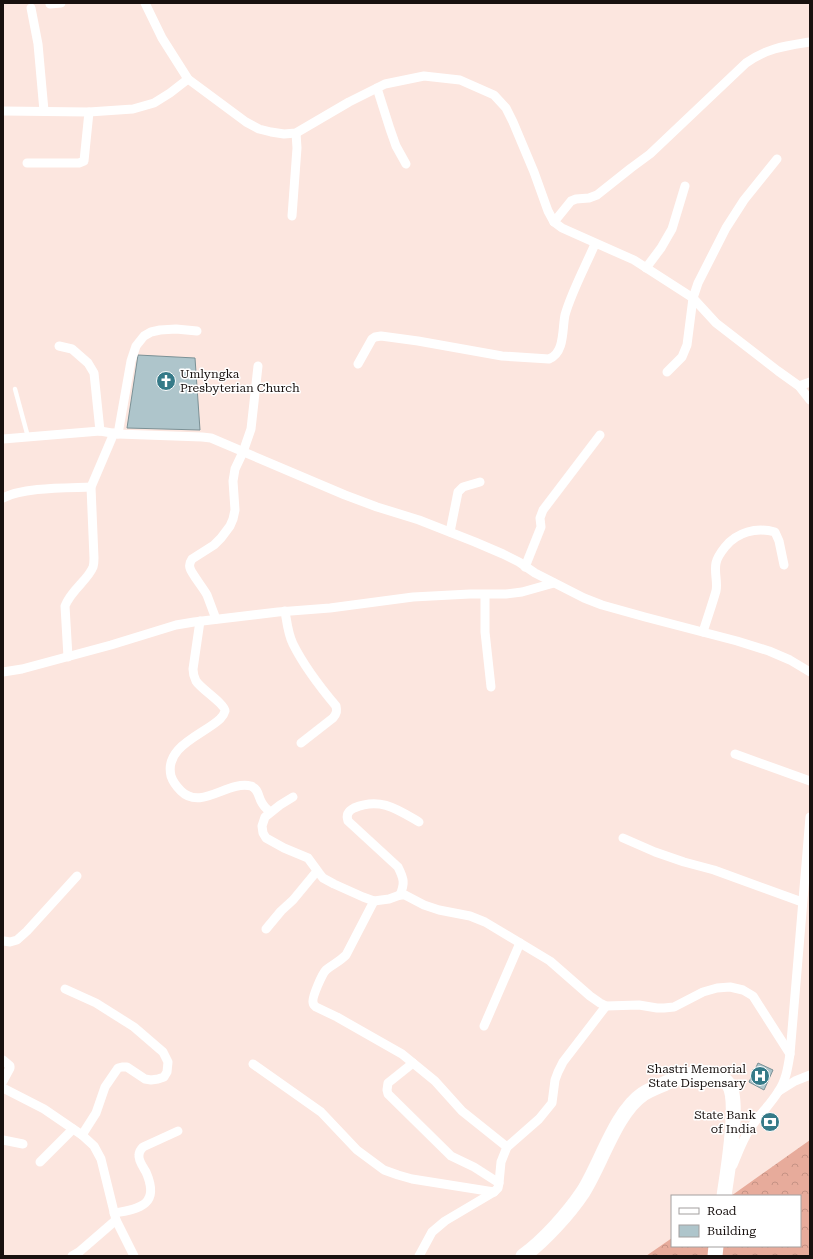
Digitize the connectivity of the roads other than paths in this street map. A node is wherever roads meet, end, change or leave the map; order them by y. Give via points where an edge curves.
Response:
1 (61, 3) edge
2 (145, 3) edge
3 (50, 4) dead end
4 (31, 8) dead end
5 (810, 42) edge
6 (188, 80) junction
7 (377, 88) junction
8 (3, 111) edge
9 (44, 112) junction
10 (88, 112) junction
11 (296, 133) junction
12 (776, 159) dead end
13 (27, 163) dead end
14 (406, 164) dead end
15 (685, 186) dead end
16 (292, 216) dead end
17 (554, 222) junction
18 (596, 244) junction
19 (646, 268) junction
20 (693, 298) junction
21 (197, 331) dead end
22 (59, 346) dead end
23 (358, 364) dead end
24 (258, 366) dead end
25 (667, 372) dead end
26 (810, 382) edge
27 (799, 386) junction
28 (15, 389) dead end
29 (810, 400) edge
30 (100, 431) junction
31 (116, 433) junction
32 (600, 435) dead end
33 (28, 437) junction
34 (3, 439) edge
35 (243, 452) junction
36 (480, 482) dead end
37 (91, 486) junction
38 (3, 498) edge
39 (450, 532) junction
40 (784, 565) dead end
41 (525, 567) junction
42 (554, 583) junction
43 (484, 595) junction
44 (285, 611) junction
45 (216, 619) junction
46 (200, 621) junction
47 (703, 632) junction
48 (68, 657) junction
49 (3, 672) edge
50 (810, 672) edge
51 (491, 687) dead end
52 (301, 743) dead end
53 (735, 754) dead end
54 (810, 781) edge
55 (294, 797) dead end
56 (270, 812) junction
57 (810, 817) edge
58 (419, 822) dead end
59 (623, 838) dead end
60 (317, 871) junction
61 (77, 876) dead end
62 (400, 895) junction
63 (374, 901) junction
64 (802, 902) junction
65 (266, 929) dead end
66 (520, 943) junction
67 (3, 944) edge
68 (65, 989) dead end
69 (606, 1006) junction
70 (484, 1026) dead end
71 (790, 1054) junction
72 (3, 1060) edge
73 (413, 1063) junction
74 (253, 1064) dead end
75 (810, 1075) edge
76 (3, 1081) edge
77 (3, 1088) edge
78 (779, 1091) junction
79 (73, 1129) junction
80 (178, 1131) dead end
81 (82, 1135) junction
82 (3, 1140) edge
83 (23, 1144) dead end
84 (507, 1147) junction
85 (40, 1162) dead end
86 (726, 1179) junction
87 (499, 1183) junction
88 (494, 1192) junction
89 (724, 1195) edge
90 (115, 1216) junction
91 (72, 1256) edge
92 (134, 1256) edge
93 (419, 1256) edge
94 (523, 1256) edge

1 - 3 street
2 - 6 street via 162,38
4 - 9 street via 38,44
5 - 17 street via 769,50 746,63 650,154 597,195 571,201
6 - 10 street via 154,103 133,109
6 - 11 street via 259,129 284,134
7 - 11 street
7 - 14 street via 396,146
7 - 17 street via 424,76 460,80 494,95 506,108 513,122
8 - 9 street
9 - 10 street
10 - 13 street via 84,161
11 - 16 street
12 - 20 street via 726,228
15 - 19 street via 672,229
17 - 18 street
18 - 19 street via 634,260
18 - 23 street via 570,301 560,347 554,357 549,359 502,356 381,336 372,339
19 - 20 street
20 - 25 street via 687,345 682,357
20 - 27 street via 716,323
21 - 31 street via 176,329 151,332 136,346
22 - 30 street via 72,348 94,373
24 - 35 street via 251,429
26 - 27 street
27 - 29 street
28 - 33 lane
30 - 31 street
30 - 33 street
31 - 35 street via 211,438
31 - 37 street
32 - 41 street via 543,510 540,518 541,527
33 - 34 street
35 - 39 street via 345,495
35 - 45 street via 235,469 234,510 230,526 222,538 190,562 191,572 207,595
36 - 39 street via 463,487 458,492
37 - 38 street via 38,490
37 - 48 street via 93,566 68,598 65,606
39 - 41 street via 503,554
40 - 47 street via 780,542 774,532 754,530 731,540 716,561 716,589
41 - 42 street
42 - 43 street via 522,592
42 - 47 street via 602,605
43 - 44 street via 413,597
43 - 51 street
44 - 45 street
44 - 52 street via 293,644 337,709 333,718
45 - 46 street
46 - 48 street via 176,625
46 - 56 street via 194,676 201,687 223,706 225,712 216,722 176,751 170,773 173,782 182,792 202,798 234,787 251,786 259,794 262,805
47 - 50 street via 769,651
48 - 49 street
53 - 54 street
55 - 56 street
56 - 60 street via 262,826 266,838 308,858
57 - 64 street
58 - 62 street via 384,804 363,805 352,809 347,815 348,821 398,867 403,878
59 - 64 street via 655,852
60 - 63 street via 334,884
60 - 65 street
61 - 67 street via 27,931 17,940
62 - 63 street
62 - 66 street via 439,910 477,918
63 - 73 street via 346,954 341,961 324,973 313,1002 316,1007 402,1054
64 - 71 street
66 - 69 street via 550,961 590,996
66 - 70 street
68 - 81 street via 96,1003 134,1027 163,1052 168,1062 164,1077 151,1080 127,1067 118,1068 105,1087 96,1113
69 - 71 street via 674,1007 717,988 743,990 753,996
69 - 84 street via 560,1067 555,1080 552,1103 539,1120
71 - 78 street via 787,1073
72 - 76 street via 10,1068
73 - 84 street via 435,1081 462,1111
73 - 87 street via 388,1083 388,1094 451,1156 474,1166
74 - 88 street via 321,1112 357,1150 384,1170 412,1179
75 - 78 street
77 - 79 street via 44,1109
78 - 86 street via 748,1131
79 - 81 street
79 - 85 street
80 - 90 street via 140,1150 139,1158 151,1187 148,1200 144,1205
81 - 90 street via 94,1146 101,1159
82 - 83 street
84 - 87 street via 501,1162
86 - 89 highway
86 - 94 highway via 733,1117 732,1092 729,1084 715,1074 679,1077 643,1094 628,1109 583,1192 567,1213
87 - 88 street
88 - 93 street via 445,1221 432,1232
90 - 91 street
90 - 92 street

